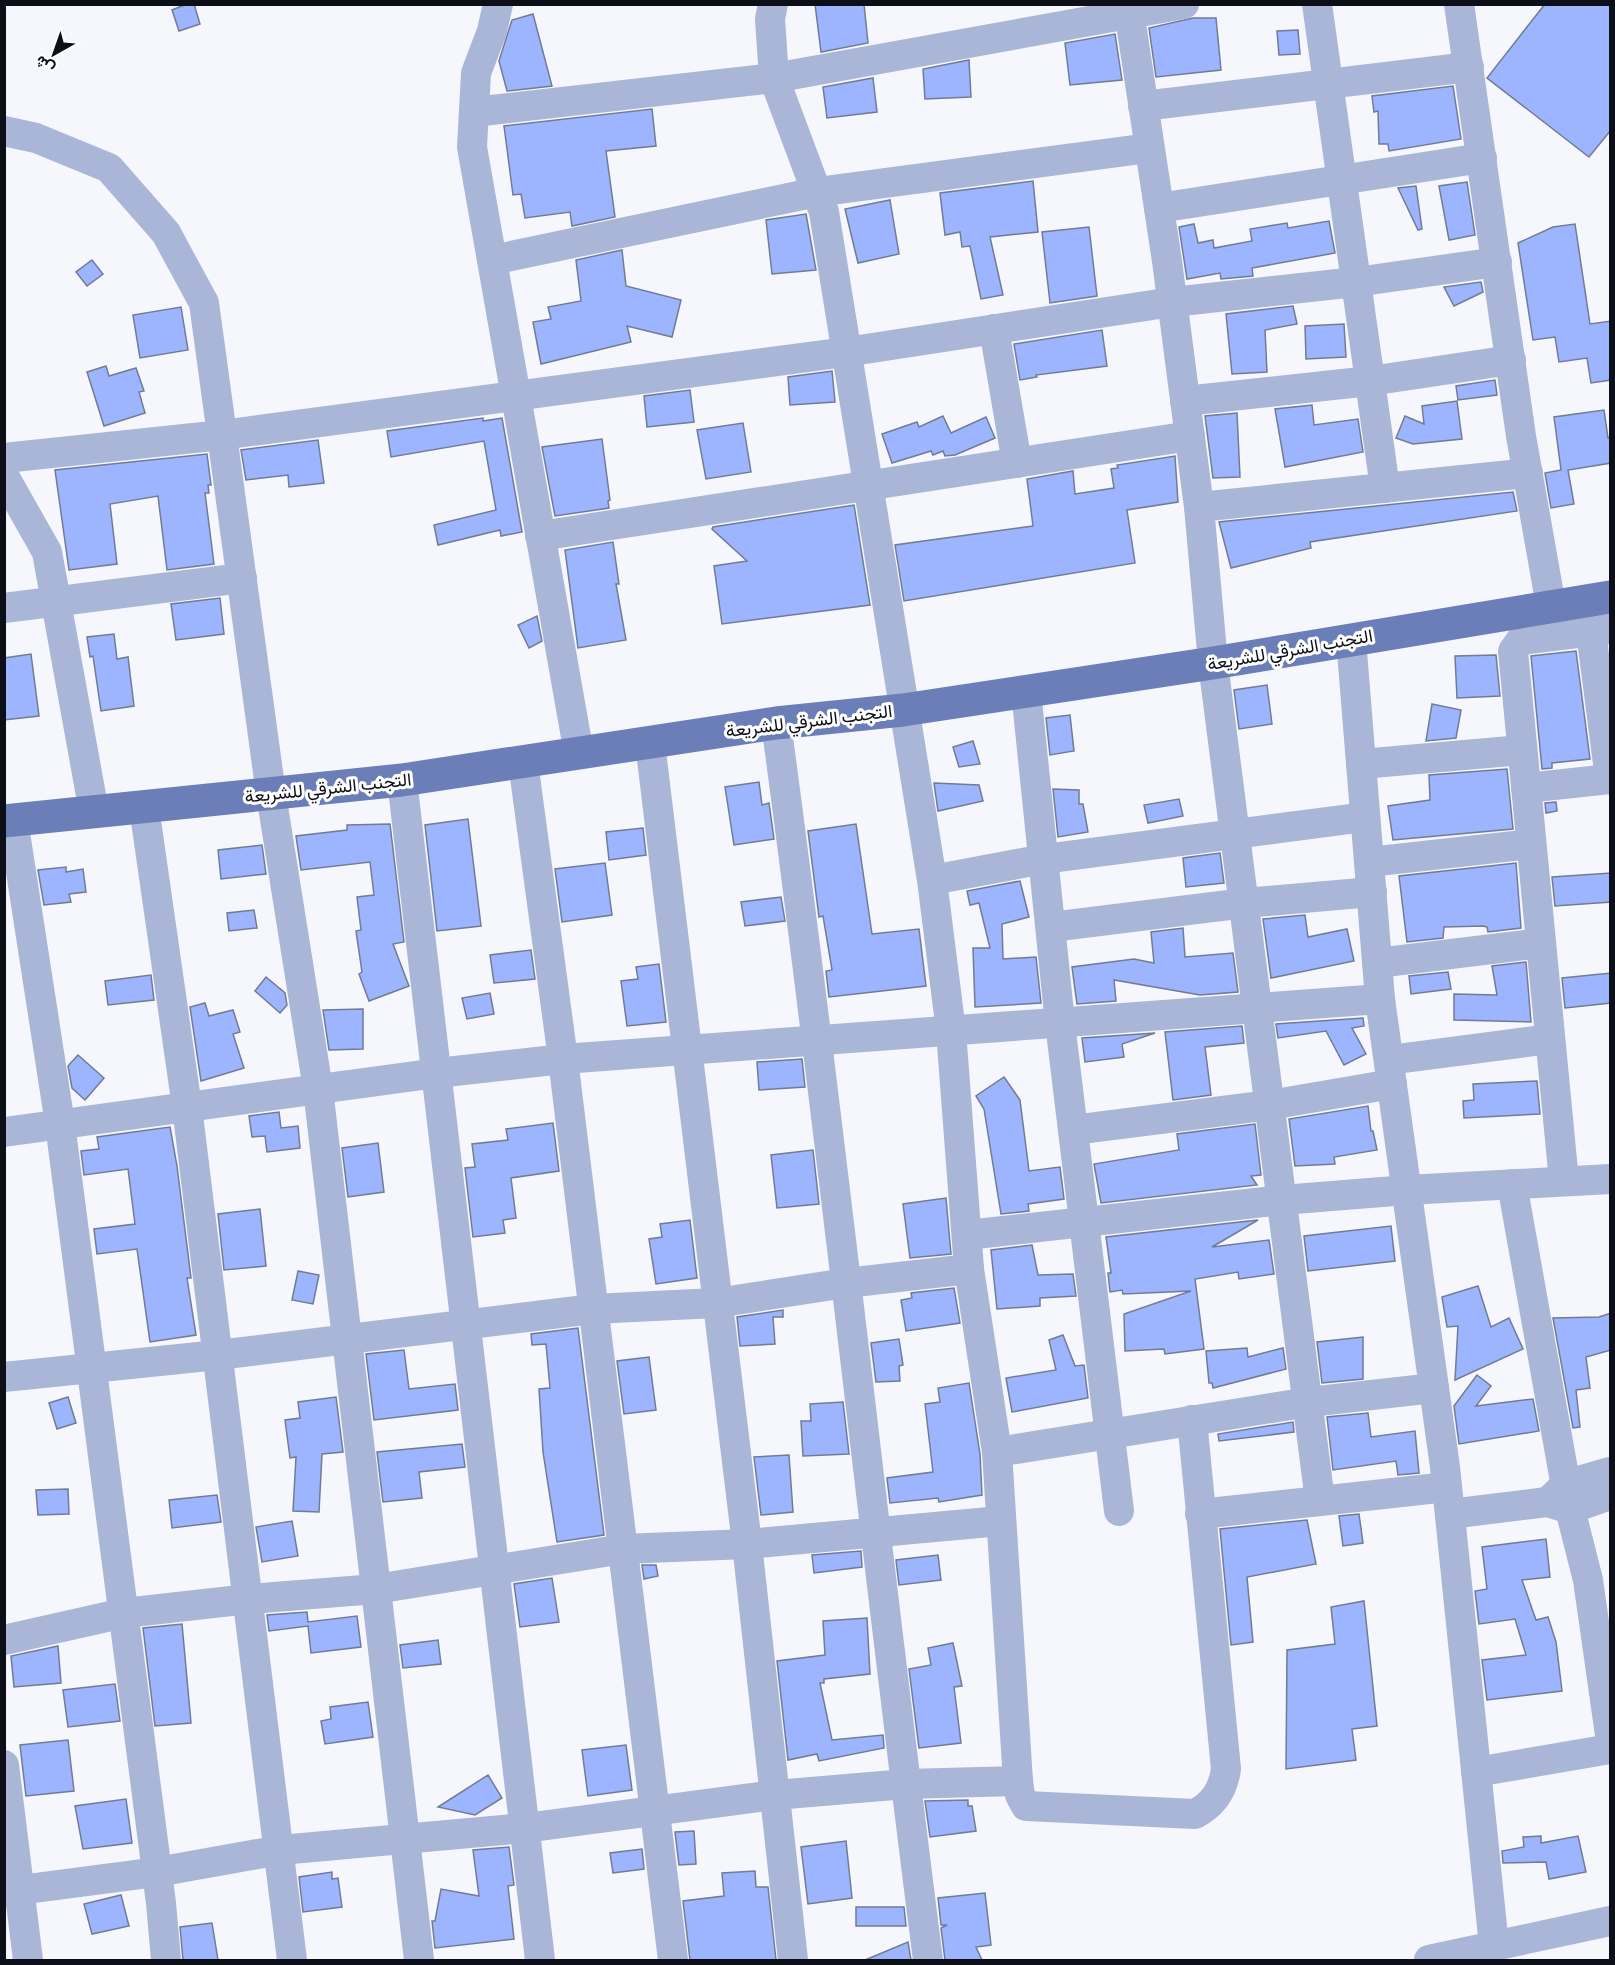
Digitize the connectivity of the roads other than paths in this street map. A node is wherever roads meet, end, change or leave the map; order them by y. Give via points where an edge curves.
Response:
1 (498, 4) edge
2 (773, 4) edge
3 (1184, 4) edge
4 (1317, 4) edge
5 (1459, 4) edge
6 (1128, 9) edge
7 (1469, 67) junction
8 (774, 78) junction
9 (1328, 84) junction
10 (1143, 106) junction
11 (474, 112) junction
12 (4, 131) edge
13 (1149, 148) junction
14 (1482, 158) junction
15 (1341, 181) junction
16 (817, 192) junction
17 (1159, 208) junction
18 (492, 260) junction
19 (1497, 262) junction
20 (1356, 282) junction
21 (1172, 302) junction
22 (994, 329) junction
23 (846, 352) junction
24 (1510, 360) junction
25 (1370, 381) junction
26 (516, 396) junction
27 (1185, 400) junction
28 (222, 435) junction
29 (1190, 436) junction
30 (4, 458) edge
31 (1017, 463) junction
32 (1528, 473) junction
33 (4, 476) edge
34 (868, 486) junction
35 (1385, 488) junction
36 (1199, 507) junction
37 (540, 536) junction
38 (242, 578) junction
39 (1611, 597) edge
40 (56, 602) junction
41 (1551, 606) junction
42 (4, 608) edge
43 (1601, 631) edge
44 (1351, 639) junction
45 (1213, 663) junction
46 (1026, 691) junction
47 (903, 710) junction
48 (1606, 713) edge
49 (776, 723) junction
50 (650, 742) junction
51 (1522, 750) junction
52 (579, 754) junction
53 (523, 762) junction
54 (1361, 764) junction
55 (1610, 779) edge
56 (402, 780) junction
57 (1526, 788) junction
58 (271, 794) junction
59 (144, 807) junction
60 (94, 812) junction
61 (1365, 817) junction
62 (9, 821) edge
63 (1236, 834) junction
64 (1531, 844) junction
65 (1044, 860) junction
66 (1369, 862) junction
67 (932, 880) junction
68 (1372, 892) junction
69 (1245, 903) junction
70 (1051, 927) junction
71 (1541, 943) junction
72 (1377, 963) junction
73 (1380, 999) junction
74 (1258, 1009) junction
75 (1060, 1023) junction
76 (951, 1031) junction
77 (819, 1040) junction
78 (1550, 1040) junction
79 (686, 1049) junction
80 (563, 1059) junction
81 (1390, 1072) junction
82 (437, 1073) junction
83 (318, 1089) junction
84 (1270, 1105) junction
85 (188, 1107) junction
86 (60, 1124) junction
87 (1073, 1130) junction
88 (4, 1132) edge
89 (1611, 1179) edge
90 (1564, 1181) junction
91 (1512, 1184) junction
92 (1407, 1190) junction
93 (1282, 1200) junction
94 (1084, 1222) junction
95 (967, 1235) junction
96 (969, 1269) junction
97 (846, 1283) junction
98 (716, 1303) junction
99 (593, 1308) junction
100 (467, 1323) junction
101 (347, 1339) junction
102 (218, 1356) junction
103 (92, 1367) junction
104 (4, 1377) edge
105 (1434, 1388) junction
106 (1309, 1402) junction
107 (1192, 1420) junction
108 (1110, 1434) junction
109 (997, 1452) junction
110 (1611, 1472) edge
111 (1611, 1495) edge
112 (1561, 1499) junction
113 (1320, 1501) junction
114 (1448, 1501) junction
115 (1119, 1510) dead end
116 (1200, 1514) junction
117 (1001, 1521) junction
118 (876, 1533) junction
119 (747, 1544) junction
120 (623, 1549) junction
121 (495, 1570) junction
122 (1599, 1576) edge
123 (376, 1589) junction
124 (249, 1599) junction
125 (123, 1613) junction
126 (4, 1640) edge
127 (1611, 1735) edge
128 (1611, 1749) edge
129 (4, 1765) edge
130 (1476, 1772) junction
131 (1018, 1781) junction
132 (906, 1784) junction
133 (775, 1795) junction
134 (655, 1813) junction
135 (525, 1828) junction
136 (405, 1838) junction
137 (280, 1851) junction
138 (157, 1872) junction
139 (12, 1892) edge
140 (1611, 1921) edge
141 (1494, 1946) junction
142 (28, 1960) edge
143 (166, 1960) edge
144 (292, 1960) edge
145 (419, 1960) edge
146 (540, 1960) edge
147 (673, 1960) edge
148 (793, 1960) edge
149 (928, 1960) edge
150 (1429, 1960) edge

1 - 11 street via 476,73
2 - 8 street via 770,19
3 - 6 street
4 - 9 street
5 - 7 street
6 - 8 street
6 - 10 street
7 - 9 street
7 - 14 street
8 - 11 street
8 - 16 street
9 - 10 street
9 - 15 street
10 - 13 street
11 - 18 street via 472,147
12 - 28 street via 36,138 109,168 166,233 204,303
13 - 16 street
13 - 17 street
14 - 15 street
14 - 19 street
15 - 17 street
15 - 20 street
16 - 18 street
16 - 23 street via 824,212
17 - 21 street
18 - 26 street
19 - 20 street
19 - 24 street
20 - 21 street
20 - 25 street
21 - 22 street
21 - 27 street
22 - 23 street
22 - 31 street
23 - 26 street
23 - 34 street
24 - 25 street
24 - 32 street
25 - 27 street
25 - 35 street
26 - 28 street
26 - 37 street
27 - 29 street
28 - 30 street
28 - 38 street
29 - 31 street
29 - 36 street
31 - 34 street
32 - 35 street
32 - 41 street
33 - 40 street via 47,552
34 - 37 street
34 - 47 street
35 - 36 street
36 - 45 street
37 - 52 street
38 - 40 street
38 - 58 street
39 - 41 main road, التجنب الشرقي للشريعة
40 - 42 street
40 - 60 street
41 - 44 main road, التجنب الشرقي للشريعة
43 - 48 street
43 - 51 street via 1521,640 1514,648
44 - 45 main road, التجنب الشرقي للشريعة
44 - 54 street
45 - 46 main road, التجنب الشرقي للشريعة
45 - 63 street
46 - 47 main road, التجنب الشرقي للشريعة
46 - 65 street
47 - 49 main road, التجنب الشرقي للشريعة
47 - 67 street
48 - 55 street
49 - 50 main road, التجنب الشرقي للشريعة
49 - 77 street
50 - 52 main road, التجنب الشرقي للشريعة
50 - 79 street
51 - 54 street
51 - 57 street
52 - 53 main road, التجنب الشرقي للشريعة
53 - 56 main road, التجنب الشرقي للشريعة
53 - 80 street
54 - 61 street
55 - 57 street
56 - 58 main road, التجنب الشرقي للشريعة
56 - 82 street
57 - 64 street
58 - 59 main road, التجنب الشرقي للشريعة
58 - 83 street
59 - 60 main road, التجنب الشرقي للشريعة
59 - 85 street
60 - 62 main road, التجنب الشرقي للشريعة
61 - 63 street
61 - 66 street
62 - 86 street
63 - 65 street
63 - 69 street
64 - 66 street
64 - 71 street
65 - 67 street
65 - 70 street
66 - 68 street
67 - 76 street
68 - 69 street
68 - 72 street
69 - 70 street
69 - 74 street
70 - 75 street
71 - 72 street
71 - 78 street
72 - 73 street
73 - 74 street
73 - 81 street
74 - 75 street
74 - 84 street
75 - 76 street
75 - 87 street
76 - 77 street
76 - 95 street
77 - 79 street
77 - 97 street
78 - 81 street
78 - 90 street
79 - 80 street
79 - 98 street
80 - 82 street
80 - 99 street
81 - 84 street
81 - 92 street
82 - 83 street
82 - 100 street
83 - 85 street
83 - 101 street
84 - 87 street
84 - 93 street
85 - 86 street
85 - 102 street
86 - 88 street
86 - 103 street
87 - 94 street
89 - 90 street
90 - 91 street
91 - 92 street
91 - 112 street
92 - 93 street
92 - 105 street
93 - 94 street
93 - 106 street
94 - 95 street
94 - 108 street
95 - 96 street
96 - 97 street
96 - 109 street
97 - 98 street
97 - 118 street
98 - 99 street
98 - 119 street
99 - 100 street
99 - 120 street
100 - 101 street
100 - 121 street
101 - 102 street
101 - 123 street
102 - 103 street
102 - 124 street
103 - 104 street
103 - 125 street
105 - 106 street
105 - 114 street
106 - 107 street
106 - 113 street
107 - 108 street
107 - 116 street
108 - 109 street
108 - 115 street
109 - 117 street
110 - 112 street
111 - 112 street
112 - 114 street
112 - 122 street
113 - 114 street
113 - 116 street
114 - 130 street
116 - 131 street via 1226,1769 1216,1798 1195,1814 1029,1807 1023,1801
117 - 118 street
117 - 131 street
118 - 119 street
118 - 132 street
119 - 120 street
119 - 133 street
120 - 121 street
120 - 134 street
121 - 123 street
121 - 135 street
122 - 127 street
123 - 124 street
123 - 136 street
124 - 125 street
124 - 137 street
125 - 126 street
125 - 138 street
128 - 130 street
129 - 139 street
130 - 141 street
131 - 132 street
132 - 133 street
132 - 149 street
133 - 134 street
133 - 148 street
134 - 135 street
134 - 147 street
135 - 136 street
135 - 146 street
136 - 137 street
136 - 145 street
137 - 138 street
137 - 144 street
138 - 139 street
138 - 143 street
139 - 142 street
140 - 141 street
141 - 150 street

